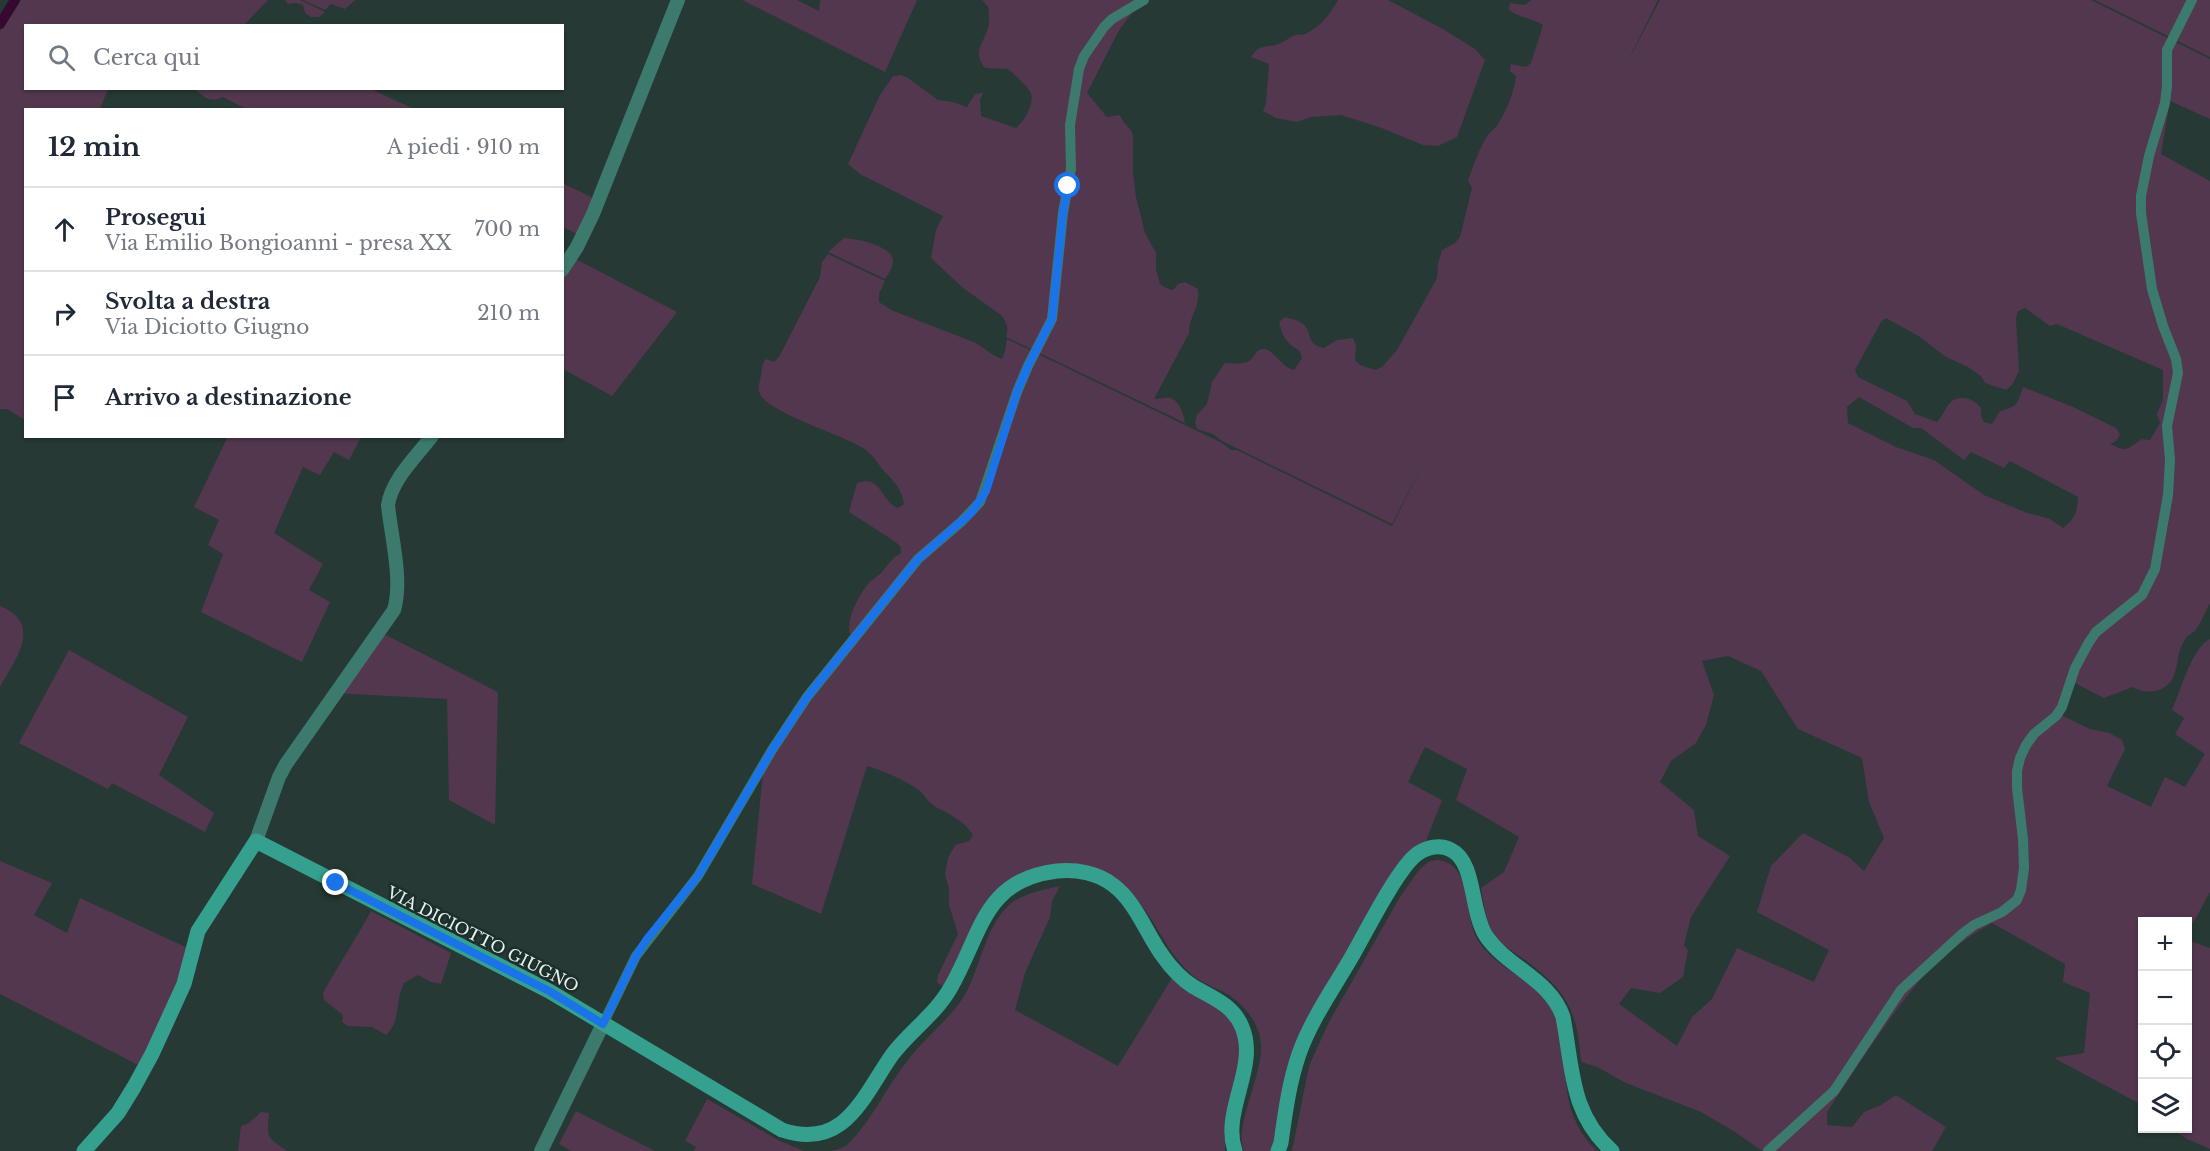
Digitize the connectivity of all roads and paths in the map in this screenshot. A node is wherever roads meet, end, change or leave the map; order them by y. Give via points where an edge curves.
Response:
1 (678, 0) edge
2 (1144, 0) edge
3 (2192, 0) edge
4 (564, 267) edge
5 (430, 438) edge
6 (256, 841) junction
7 (603, 1024) junction
8 (84, 1151) edge
9 (541, 1151) edge
10 (1235, 1151) edge
11 (1278, 1151) edge
12 (1612, 1151) edge
13 (1768, 1151) edge

1 - 4 street via 593,214
2 - 7 street via 1104,27 1079,69 1052,319 1017,392 986,491 966,517 918,559 807,697 698,876 636,956
3 - 13 street via 2167,50 2165,103 2141,196 2152,289 2178,373 2168,426 2168,495 2155,569 2142,595 2096,632 2075,668 2062,707 2034,734 2020,758 2017,788 2024,868 2017,900 1962,934 1901,990 1834,1091
5 - 6 street via 389,496 397,580 394,610 286,764
6 - 7 main road, VIA DICIOTTO GIUGNO via 549,991
6 - 8 main road via 198,931 184,984 134,1087 118,1113
7 - 9 street
7 - 10 main road, VIA DICIOTTO GIUGNO via 788,1134 826,1139 853,1117 893,1054 940,1004 1000,894 1038,875 1065,870 1082,872 1115,886 1172,969 1223,1003 1240,1023 1246,1049 1231,1129
11 - 12 main road via 1292,1079 1312,1025 1411,859 1432,847 1452,850 1465,862 1485,934 1507,958 1543,985 1559,1006 1576,1097 1592,1130

